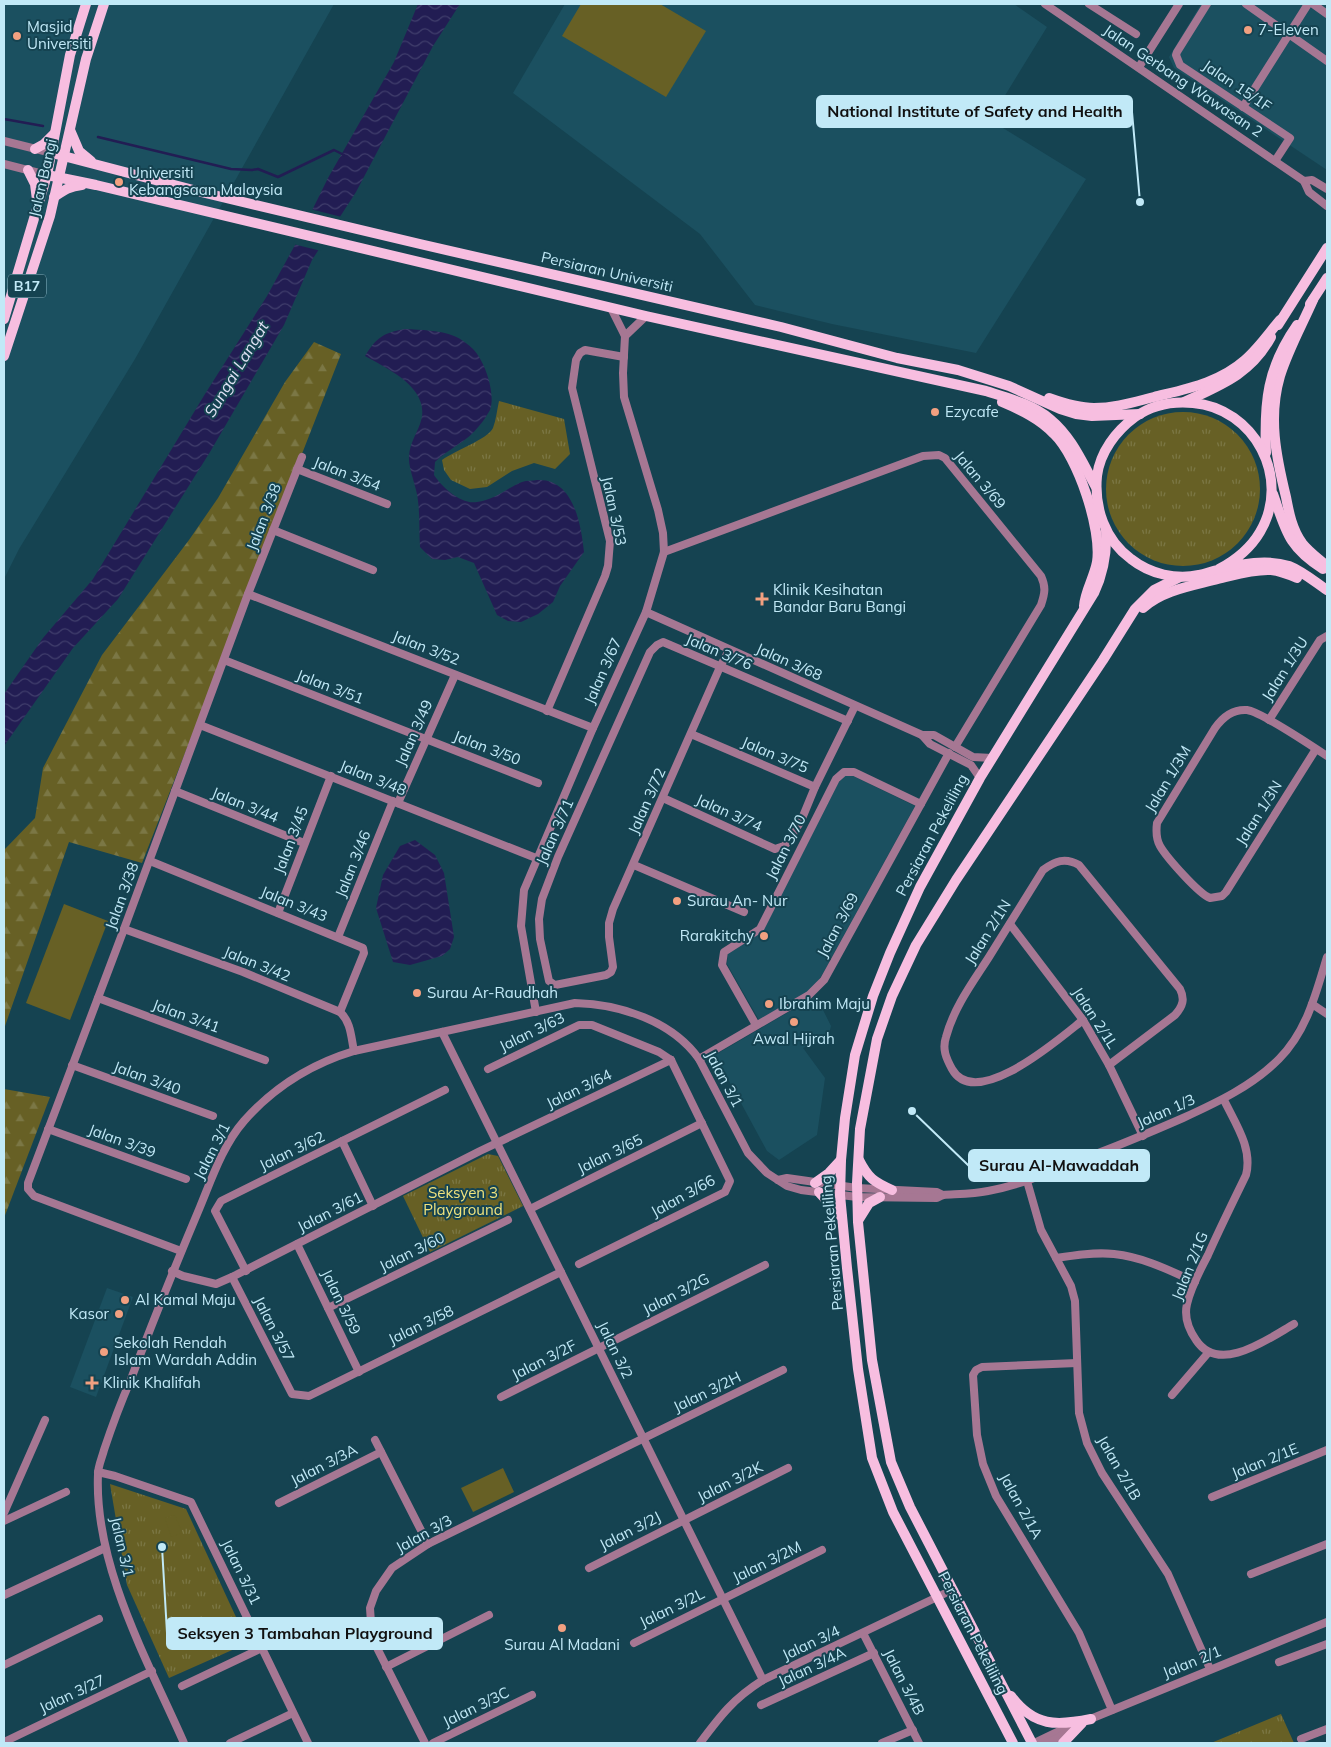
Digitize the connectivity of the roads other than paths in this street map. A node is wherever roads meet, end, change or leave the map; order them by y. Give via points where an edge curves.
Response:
1 (86, 4) edge
2 (104, 4) edge
3 (1045, 4) edge
4 (1062, 4) edge
5 (1089, 4) edge
6 (1178, 4) edge
7 (1207, 4) edge
8 (1246, 4) edge
9 (1308, 4) edge
10 (1313, 4) edge
11 (1057, 12) junction
12 (1327, 14) edge
13 (1136, 34) dead end
14 (1289, 34) junction
15 (1327, 61) edge
16 (1139, 67) junction
17 (1243, 107) junction
18 (70, 130) junction
19 (54, 134) junction
20 (4, 141) edge
21 (35, 149) junction
22 (52, 153) junction
23 (64, 156) junction
24 (1275, 161) junction
25 (4, 164) edge
26 (98, 165) junction
27 (28, 170) junction
28 (46, 175) junction
29 (59, 178) junction
30 (1304, 181) junction
31 (96, 185) junction
32 (1327, 189) edge
33 (54, 198) junction
34 (38, 204) junction
35 (1327, 206) edge
36 (1327, 248) edge
37 (1327, 278) edge
38 (1313, 300) junction
39 (611, 308) junction
40 (646, 316) junction
41 (4, 319) edge
42 (1280, 320) junction
43 (625, 336) junction
44 (4, 356) edge
45 (624, 357) junction
46 (958, 370) junction
47 (950, 382) junction
48 (1184, 402) junction
49 (1140, 414) junction
50 (1266, 456) junction
51 (302, 457) dead end
52 (297, 469) junction
53 (1096, 487) junction
54 (1272, 491) junction
55 (387, 504) dead end
56 (273, 530) junction
57 (1106, 530) junction
58 (664, 552) junction
59 (1327, 566) edge
60 (374, 570) dead end
61 (1219, 570) junction
62 (1327, 571) edge
63 (1180, 577) junction
64 (1327, 591) edge
65 (248, 594) junction
66 (646, 612) junction
67 (1083, 612) junction
68 (1122, 628) junction
69 (1327, 636) edge
70 (663, 642) joint
71 (729, 650) junction
72 (224, 660) junction
73 (720, 667) junction
74 (455, 675) junction
75 (855, 706) junction
76 (547, 711) junction
77 (1269, 720) junction
78 (848, 721) junction
79 (200, 725) junction
80 (593, 728) junction
81 (691, 734) junction
82 (922, 736) junction
83 (427, 739) junction
84 (955, 747) junction
85 (1316, 749) junction
86 (949, 753) junction
87 (1327, 756) edge
88 (992, 758) junction
89 (330, 776) junction
90 (980, 778) junction
91 (538, 783) dead end
92 (815, 787) junction
93 (175, 791) junction
94 (663, 798) junction
95 (396, 802) junction
96 (921, 804) junction
97 (801, 821) joint
98 (304, 844) junction
99 (536, 858) junction
100 (150, 861) junction
101 (634, 865) junction
102 (1226, 892) joint
103 (744, 912) dead end
104 (278, 913) junction
105 (1010, 924) junction
106 (124, 929) junction
107 (338, 937) junction
108 (1327, 957) edge
109 (613, 967) joint
110 (98, 998) junction
111 (1312, 1004) junction
112 (340, 1012) junction
113 (536, 1012) junction
114 (1327, 1014) edge
115 (1083, 1020) junction
116 (756, 1025) junction
117 (442, 1032) junction
118 (354, 1050) junction
119 (699, 1059) junction
120 (265, 1060) dead end
121 (671, 1060) junction
122 (72, 1065) junction
123 (1109, 1065) junction
124 (488, 1069) dead end
125 (445, 1090) dead end
126 (1224, 1100) junction
127 (212, 1116) dead end
128 (702, 1123) junction
129 (48, 1129) junction
130 (1143, 1136) junction
131 (342, 1141) junction
132 (498, 1143) junction
133 (859, 1159) junction
134 (841, 1160) junction
135 (186, 1179) dead end
136 (1027, 1181) junction
137 (817, 1188) junction
138 (892, 1190) junction
139 (840, 1191) junction
140 (857, 1192) junction
141 (943, 1195) junction
142 (880, 1197) junction
143 (373, 1206) junction
144 (530, 1208) junction
145 (842, 1218) junction
146 (508, 1220) dead end
147 (858, 1222) junction
148 (297, 1244) junction
149 (181, 1251) junction
150 (1056, 1258) junction
151 (579, 1264) dead end
152 (764, 1265) dead end
153 (172, 1271) junction
154 (246, 1271) junction
155 (561, 1272) junction
156 (232, 1277) junction
157 (1195, 1282) junction
158 (328, 1308) junction
159 (1294, 1324) dead end
160 (599, 1348) junction
161 (1208, 1353) junction
162 (1077, 1363) junction
163 (783, 1370) dead end
164 (359, 1372) junction
165 (292, 1394) joint
166 (1172, 1394) dead end
167 (502, 1397) dead end
168 (45, 1420) dead end
169 (644, 1439) junction
170 (375, 1440) dead end
171 (1327, 1450) edge
172 (381, 1452) junction
173 (788, 1468) dead end
174 (98, 1472) junction
175 (66, 1492) dead end
176 (1212, 1497) dead end
177 (279, 1503) dead end
178 (4, 1513) edge
179 (684, 1520) junction
180 (4, 1521) edge
181 (428, 1544) junction
182 (1327, 1544) edge
183 (105, 1548) junction
184 (822, 1550) dead end
185 (589, 1568) dead end
186 (1251, 1574) dead end
187 (952, 1590) junction
188 (4, 1595) edge
189 (938, 1597) junction
190 (723, 1599) junction
191 (489, 1615) dead end
192 (99, 1619) dead end
193 (1327, 1622) edge
194 (863, 1633) junction
195 (634, 1643) dead end
196 (1327, 1644) edge
197 (262, 1648) junction
198 (874, 1653) junction
199 (1279, 1662) dead end
200 (4, 1665) edge
201 (386, 1667) junction
202 (1210, 1669) junction
203 (152, 1671) junction
204 (997, 1677) junction
205 (764, 1680) junction
206 (182, 1686) dead end
207 (532, 1695) dead end
208 (761, 1705) dead end
209 (1112, 1710) junction
210 (293, 1713) junction
211 (1086, 1721) junction
212 (1327, 1729) edge
213 (913, 1730) junction
214 (1068, 1730) junction
215 (1301, 1739) dead end
216 (4, 1742) edge
217 (184, 1743) edge
218 (230, 1743) edge
219 (308, 1743) edge
220 (425, 1743) edge
221 (433, 1743) edge
222 (700, 1743) edge
223 (882, 1743) edge
224 (919, 1743) edge
225 (1013, 1743) edge
226 (1033, 1743) edge
227 (1047, 1743) edge
228 (1063, 1743) edge

1 - 19 main road, Jalan Bangi / B17 via 70,55
2 - 18 main road, Jalan Bangi / B17 via 86,60
3 - 11 street, Jalan Gerbang Wawasan 2
4 - 11 street
5 - 13 street
6 - 16 street
7 - 17 street, Jalan 15/1F via 1177,52 1177,60
8 - 14 street
9 - 14 street
10 - 12 street
11 - 16 street, Jalan Gerbang Wawasan 2
14 - 15 street
14 - 17 street
16 - 24 street, Jalan Gerbang Wawasan 2
17 - 24 street, Jalan 15/1F via 1290,138
18 - 23 main road, Jalan Bangi / B17
18 - 26 main road via 79,151
19 - 21 main road
19 - 22 main road, Jalan Bangi / B17
20 - 21 street
21 - 22 street
22 - 23 main road, Persiaran Universiti
22 - 28 main road, Jalan Bangi / B17
23 - 26 main road, Persiaran Universiti
23 - 29 main road, Jalan Bangi / B17
24 - 30 street, Jalan Gerbang Wawasan 2
25 - 27 street
26 - 46 main road, Persiaran Universiti
27 - 28 street
27 - 34 main road via 35,184
28 - 29 main road
28 - 34 main road, Jalan Bangi / B17
29 - 31 main road
29 - 33 main road, Jalan Bangi / B17
30 - 32 street, Jalan Gerbang Wawasan 2 via 1312,180
30 - 35 street, Jalan Gerbang Wawasan 2 via 1309,192
31 - 33 main road via 72,186
31 - 39 main road
33 - 44 main road, Jalan Bangi / B17
34 - 41 main road, Jalan Bangi / B17
36 - 42 main road
37 - 38 main road
38 - 50 main road via 1279,353 1268,385
38 - 59 main road via 1280,377 1274,400 1273,424 1277,460 1292,524 1303,544
39 - 40 main road
39 - 43 street
40 - 43 street
40 - 47 main road
42 - 46 main road via 1245,360 1210,382 1116,407 1091,408 1068,404 1003,378
42 - 48 main road via 1264,350 1241,374
43 - 45 street, Jalan 3/67
45 - 58 street, Jalan 3/67 via 624,397 658,510
45 - 76 street, Jalan 3/53 via 585,350 576,360 572,388 610,541 610,557 605,576
46 - 49 main road, Persiaran Universiti via 1009,386 1076,414
47 - 53 main road via 1022,402 1050,419 1068,438
47 - 67 main road via 1038,420 1056,435 1069,454 1091,513 1097,548 1097,562
48 - 49 main road via 1161,405
48 - 50 main road via 1218,408 1233,417 1252,434
49 - 53 main road via 1117,433 1109,445 1098,472
50 - 54 main road
51 - 52 street, Jalan 3/38
52 - 55 street, Jalan 3/54
52 - 56 street, Jalan 3/38
53 - 57 main road via 1100,516
54 - 61 main road via 1267,519 1257,538 1243,554
54 - 62 main road via 1295,547
56 - 60 street
56 - 65 street, Jalan 3/38
57 - 63 main road via 1121,551 1136,563 1154,572
57 - 67 main road, Persiaran Pekeliling via 1104,569
58 - 66 street, Jalan 3/67
58 - 84 street, Jalan 3/69 via 923,456 945,458 1041,576 1045,592 1041,605
61 - 63 main road
61 - 64 main road via 1261,563 1281,564 1299,571
63 - 68 main road, Persiaran Pekeliling via 1154,590
64 - 68 main road via 1287,573 1253,571 1177,589 1146,605
65 - 72 street, Jalan 3/38
65 - 74 street, Jalan 3/52
66 - 71 street, Jalan 3/68
66 - 80 street, Jalan 3/67
67 - 88 main road, Persiaran Pekeliling
68 - 133 main road, Persiaran Pekeliling via 956,880 912,954 892,996 877,1039 860,1129
69 - 77 street, Jalan 1/3U via 1320,640
70 - 73 street, Jalan 3/76
70 - 109 street, Jalan 3/71 via 650,652 542,899 540,939 552,984 606,975
71 - 73 street, Jalan 3/72
71 - 75 street, Jalan 3/68
72 - 79 street, Jalan 3/38
72 - 83 street, Jalan 3/51
73 - 78 street, Jalan 3/76
73 - 81 street, Jalan 3/72
74 - 76 street, Jalan 3/52
74 - 83 street, Jalan 3/49
75 - 78 street
75 - 82 street, Jalan 3/68
76 - 80 street, Jalan 3/52
77 - 85 street
77 - 102 street, Jalan 1/3M via 1251,711 1240,710 1218,723 1157,823 1160,846 1199,892 1210,898
78 - 92 street
79 - 89 street, Jalan 3/48
79 - 93 street, Jalan 3/38
80 - 99 street, Jalan 3/67
81 - 92 street, Jalan 3/75
81 - 94 street, Jalan 3/72
82 - 84 street, Jalan 3/68 via 934,735
82 - 86 street, Jalan 3/68 via 930,744
83 - 91 street, Jalan 3/50
83 - 95 street, Jalan 3/49
84 - 88 street, Jalan 3/68 via 973,757
85 - 87 street
85 - 102 street, Jalan 1/3N
86 - 90 street, Jalan 3/68 via 971,765
86 - 96 street, Jalan 3/69
88 - 90 main road, Persiaran Pekeliling
89 - 95 street, Jalan 3/48
89 - 98 street, Jalan 3/45
90 - 134 main road, Persiaran Pekeliling via 920,887 874,996 856,1054
92 - 97 street, Jalan 3/75
93 - 98 street, Jalan 3/44
93 - 100 street, Jalan 3/38
94 - 97 street, Jalan 3/74 via 775,849 788,842
94 - 101 street, Jalan 3/72
95 - 99 street, Jalan 3/48
95 - 107 street, Jalan 3/46
96 - 116 street, Jalan 3/69 via 824,980 809,996
96 - 116 street, Jalan 3/70 via 854,772 844,772 836,779 760,929 724,952 722,965
98 - 104 street, Jalan 3/45
99 - 113 street, Jalan 3/67 via 524,890 521,926
100 - 104 street, Jalan 3/43
100 - 106 street, Jalan 3/38
101 - 103 street
101 - 109 street, Jalan 3/72 via 609,924
104 - 107 street, Jalan 3/43
105 - 115 street, Jalan 2/1L
105 - 115 street, Jalan 2/1N via 963,997 950,1025 944,1045 945,1057 955,1074 975,1082 994,1080 1030,1060
105 - 123 street, Jalan 2/1N via 1043,870 1058,861 1072,861 1180,989 1183,1002 1176,1015
106 - 110 street, Jalan 3/38
106 - 112 street, Jalan 3/42
107 - 112 street, Jalan 3/43 via 363,948 364,953
108 - 111 street, Jalan 1/3
110 - 120 street, Jalan 3/41
110 - 122 street, Jalan 3/38
111 - 114 street
111 - 126 street, Jalan 1/3 via 1304,1024 1280,1058
112 - 118 street via 346,1018
113 - 117 street, Jalan 3/1
113 - 119 street, Jalan 3/1 via 575,1003 608,1006 649,1020 672,1033 691,1047
115 - 123 street, Jalan 2/1L
116 - 119 street, Jalan 3/69
117 - 118 street, Jalan 3/1
117 - 132 street, Jalan 3/2
118 - 149 street, Jalan 3/1 via 300,1073 267,1098 242,1123 227,1146
119 - 137 street, Jalan 3/1 via 748,1153 756,1162 778,1180 787,1178
121 - 124 street, Jalan 3/63 via 592,1025 579,1025
121 - 128 street, Jalan 3/66
121 - 132 street, Jalan 3/64
122 - 127 street, Jalan 3/40
122 - 129 street, Jalan 3/38
123 - 130 street, Jalan 2/1L
125 - 131 street, Jalan 3/62
126 - 130 street, Jalan 1/3
126 - 157 street, Jalan 2/1G via 1245,1143 1248,1167
128 - 144 street, Jalan 3/65
128 - 151 street, Jalan 3/66 via 730,1181 725,1192
129 - 135 street, Jalan 3/39
129 - 149 street, Jalan 3/38 via 28,1183 28,1189 34,1196
130 - 136 street, Jalan 1/3
131 - 143 street
131 - 154 street, Jalan 3/62 via 221,1201 215,1210
132 - 143 street, Jalan 3/61
132 - 144 street, Jalan 3/2
133 - 138 main road via 867,1175
133 - 140 main road, Persiaran Pekeliling
134 - 137 main road
134 - 139 main road, Persiaran Pekeliling
136 - 141 street, Jalan 1/3 via 988,1191
136 - 150 street, Jalan 2/1B via 1041,1230
137 - 139 street, Jalan 3/1
137 - 145 main road
138 - 140 street, Jalan 1/3
138 - 141 street, Jalan 1/3
139 - 140 street, Jalan 3/1
139 - 145 main road, Persiaran Pekeliling
140 - 142 street, Jalan 1/3
140 - 147 main road, Persiaran Pekeliling
141 - 142 street, Jalan 1/3 via 937,1198
142 - 147 main road via 869,1202
143 - 148 street, Jalan 3/61
144 - 155 street, Jalan 3/2
145 - 189 main road, Persiaran Pekeliling via 858,1369 872,1458 893,1512
146 - 158 street, Jalan 3/60
147 - 187 main road, Persiaran Pekeliling via 872,1360 891,1462
148 - 154 street, Jalan 3/61
148 - 158 street, Jalan 3/59
149 - 153 street, Jalan 3/1
150 - 157 street via 1114,1254 1136,1258
150 - 162 street, Jalan 2/1B via 1075,1301
152 - 160 street, Jalan 3/2G
153 - 156 street, Jalan 3/61 via 216,1284
153 - 174 street, Jalan 3/1 via 118,1410
154 - 156 street, Jalan 3/61
155 - 160 street, Jalan 3/2
155 - 164 street, Jalan 3/58
156 - 165 street, Jalan 3/57
157 - 161 street, Jalan 2/1G via 1186,1318 1191,1333
158 - 164 street, Jalan 3/59
159 - 161 street via 1249,1349 1220,1355
160 - 167 street, Jalan 3/2F
160 - 169 street, Jalan 3/2
161 - 166 street
162 - 202 street, Jalan 2/1B via 1079,1413 1087,1442 1102,1473 1164,1567
162 - 209 street, Jalan 2/1A via 982,1367 976,1370 973,1375 977,1435 983,1464 996,1496 1078,1632
163 - 169 street, Jalan 3/2H
164 - 165 street, Jalan 3/58 via 309,1396
168 - 178 street
169 - 179 street, Jalan 3/2
169 - 181 street, Jalan 3/3
170 - 172 street, Jalan 3/3A
171 - 176 street, Jalan 2/1E
172 - 177 street, Jalan 3/3A
172 - 181 street, Jalan 3/3A
173 - 179 street, Jalan 3/2K
174 - 183 street, Jalan 3/1
174 - 197 street, Jalan 3/31 via 191,1502
175 - 180 street
179 - 185 street, Jalan 3/2J
179 - 190 street, Jalan 3/2
181 - 201 street, Jalan 3/3 via 392,1568 376,1591 370,1608 372,1638
182 - 186 street
183 - 188 street
183 - 203 street, Jalan 3/1 via 123,1605
184 - 190 street, Jalan 3/2M
187 - 189 street, Jalan 3/4
187 - 204 main road, Persiaran Pekeliling
189 - 194 street, Jalan 3/4
189 - 225 main road, Persiaran Pekeliling
190 - 195 street, Jalan 3/2L
190 - 205 street, Jalan 3/2
191 - 201 street
192 - 200 street
193 - 202 street, Jalan 2/1
194 - 198 street, Jalan 3/4B
194 - 205 street, Jalan 3/4
196 - 199 street
197 - 206 street
197 - 210 street, Jalan 3/31
198 - 208 street, Jalan 3/4A
198 - 213 street, Jalan 3/4B
201 - 220 street, Jalan 3/3
202 - 209 street, Jalan 2/1
203 - 216 street, Jalan 3/27
203 - 217 street, Jalan 3/1
204 - 211 main road via 1015,1702 1040,1720 1067,1724
204 - 226 main road, Persiaran Pekeliling
205 - 222 street, Jalan 3/4 via 734,1700
207 - 221 street, Jalan 3/3C
209 - 211 street, Jalan 2/1
210 - 218 street
210 - 219 street, Jalan 3/31
211 - 214 street, Jalan 2/1
211 - 228 main road
212 - 215 street
213 - 223 street
213 - 224 street, Jalan 3/4B
214 - 226 street, Jalan 2/1
214 - 227 street, Jalan 2/1

